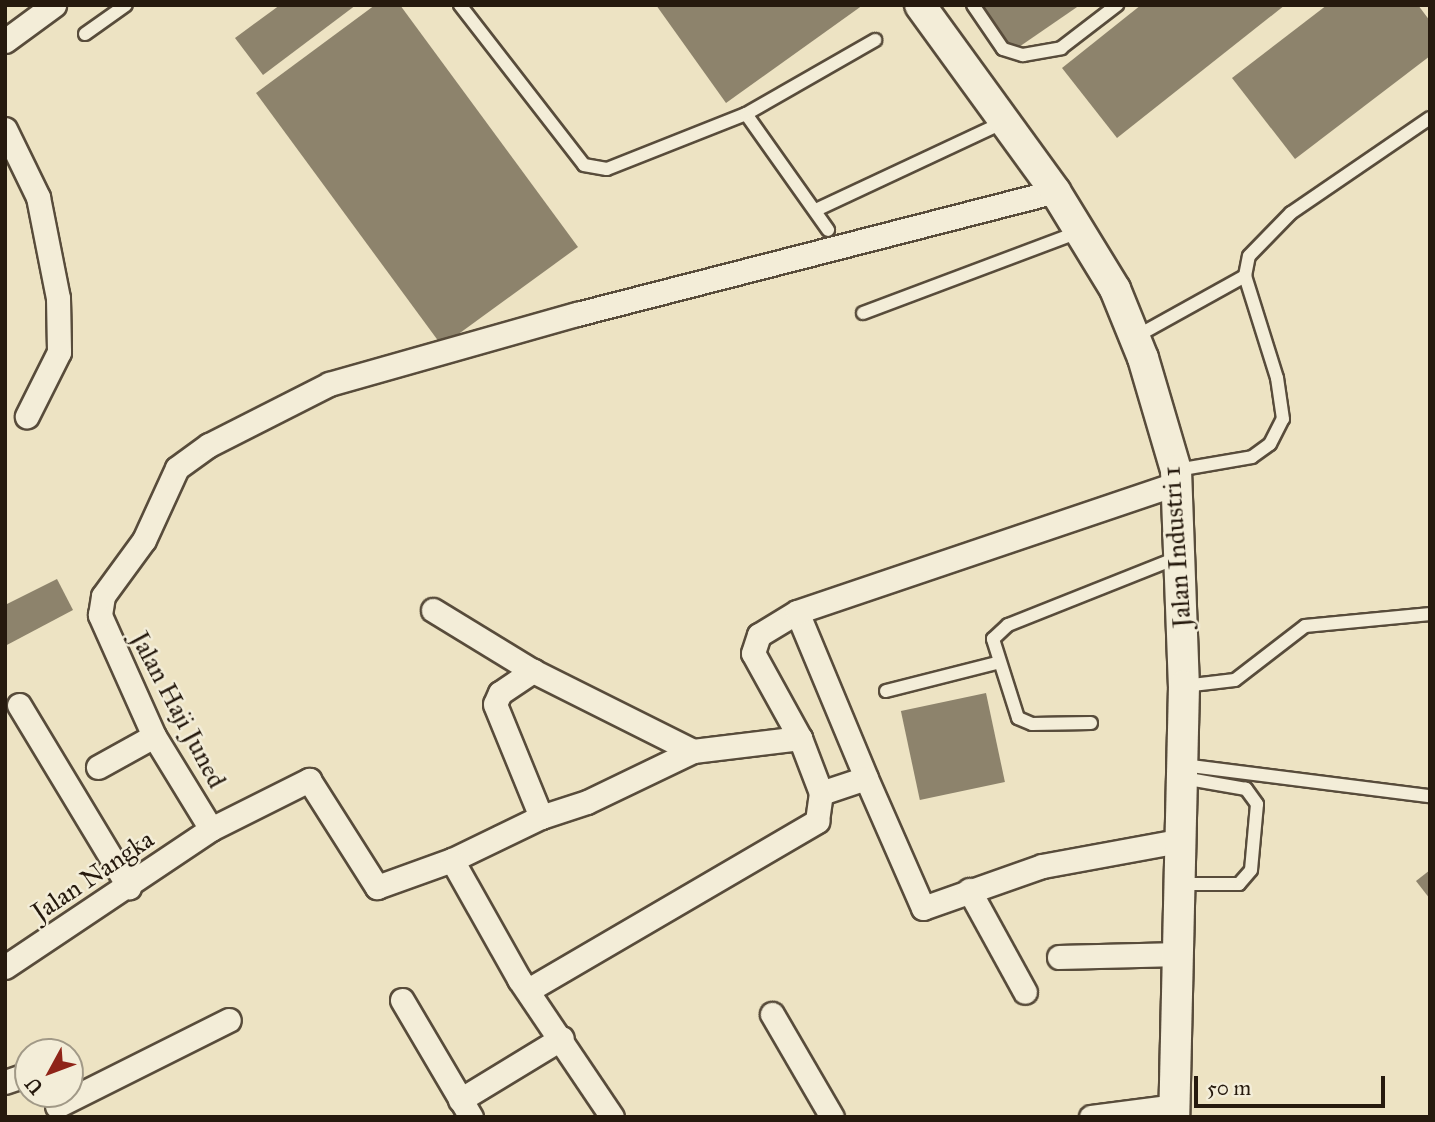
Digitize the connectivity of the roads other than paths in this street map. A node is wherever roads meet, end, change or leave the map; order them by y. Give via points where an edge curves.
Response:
1 (54, 5) edge
2 (126, 5) edge
3 (460, 5) edge
4 (920, 5) edge
5 (973, 5) edge
6 (1117, 5) edge
7 (85, 34) dead end
8 (875, 40) dead end
9 (5, 41) edge
10 (746, 114) junction
11 (1430, 118) edge
12 (1005, 122) junction
13 (5, 129) edge
14 (1055, 191) junction
15 (816, 210) junction
16 (828, 230) dead end
17 (1080, 232) junction
18 (1245, 276) junction
19 (863, 313) dead end
20 (1135, 337) junction
21 (27, 416) dead end
22 (1176, 477) junction
23 (1179, 557) junction
24 (433, 610) dead end
25 (797, 612) junction
26 (1430, 614) edge
27 (997, 663) junction
28 (533, 671) junction
29 (1184, 686) junction
30 (886, 691) dead end
31 (19, 705) dead end
32 (1091, 723) dead end
33 (153, 736) junction
34 (800, 738) junction
35 (693, 751) junction
36 (98, 767) dead end
37 (1183, 772) junction
38 (866, 778) junction
39 (821, 793) junction
40 (1430, 796) edge
41 (541, 817) junction
42 (211, 829) junction
43 (1183, 840) junction
44 (452, 860) junction
45 (1181, 884) junction
46 (129, 887) junction
47 (969, 890) junction
48 (1179, 954) junction
49 (1059, 957) dead end
50 (5, 967) edge
51 (530, 989) junction
52 (1026, 992) dead end
53 (402, 1000) dead end
54 (772, 1014) dead end
55 (229, 1020) dead end
56 (562, 1038) junction
57 (84, 1092) edge
58 (466, 1108) edge
59 (1174, 1112) edge
60 (612, 1117) edge
61 (832, 1117) edge
62 (1091, 1117) edge

1 - 9 street
2 - 7 lane
3 - 10 lane via 590,169 607,169
4 - 12 street, Jalan Industri 1
5 - 6 lane via 1003,50 1023,55 1061,47
8 - 10 lane
10 - 15 lane
11 - 18 lane via 1291,213 1249,256
12 - 14 street, Jalan Industri 1
12 - 15 lane
13 - 21 street via 38,197 58,298 59,352
14 - 17 street, Jalan Industri 1
14 - 33 street, Jalan Haji Juned via 577,314 329,384 209,444 177,468 144,540 103,596 100,615
15 - 16 lane
17 - 19 lane
17 - 20 street, Jalan Industri 1 via 1115,289
18 - 20 lane
18 - 22 lane via 1277,378 1283,419 1270,444 1252,457
20 - 22 street, Jalan Industri 1
22 - 23 street, Jalan Industri 1
22 - 25 street
23 - 27 lane via 1008,625 993,639
23 - 29 street, Jalan Industri 1
24 - 28 street
25 - 34 street via 759,635 753,653
25 - 38 street
26 - 29 lane via 1305,626 1235,680
27 - 30 lane
27 - 32 lane via 1018,718 1032,724
28 - 35 street
28 - 41 street via 500,693 495,704
29 - 37 street, Jalan Industri 1
31 - 46 street
33 - 36 street
33 - 42 street, Jalan Haji Juned
34 - 35 street
34 - 39 street
35 - 41 street via 587,802
37 - 40 lane
37 - 43 street, Jalan Industri 1
37 - 45 lane via 1246,789 1257,804 1251,870 1238,884
38 - 39 street
38 - 47 street via 923,908
39 - 51 street via 817,821 807,831
41 - 44 street
42 - 44 street, Jalan Nangka via 309,780 377,887
42 - 46 street, Jalan Nangka
43 - 45 street, Jalan Industri 1
43 - 47 street via 1042,866
44 - 51 street via 519,979
45 - 48 street, Jalan Industri 1
46 - 50 street, Jalan Nangka
47 - 52 street
48 - 49 street
48 - 59 street, Jalan Industri 1
51 - 56 street
53 - 58 street
54 - 61 street
55 - 57 street
56 - 58 street
56 - 60 street
59 - 62 street

